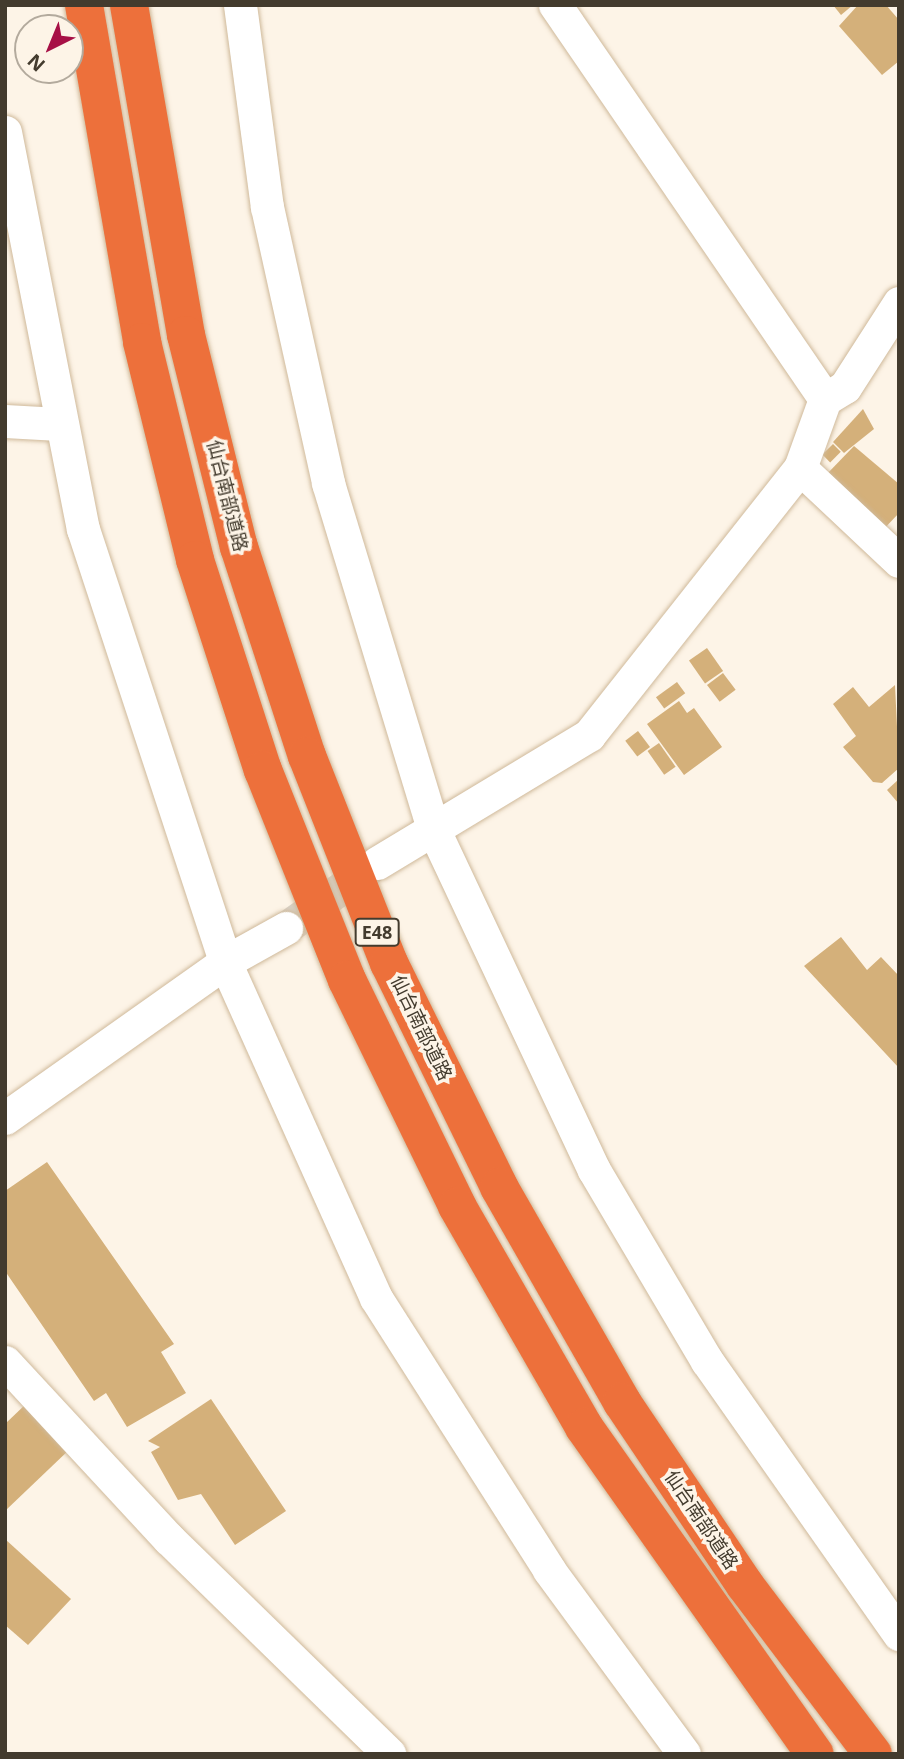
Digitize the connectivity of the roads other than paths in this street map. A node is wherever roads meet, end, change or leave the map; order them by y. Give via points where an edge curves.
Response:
1 (84, 5) edge
2 (129, 5) edge
3 (240, 5) edge
4 (555, 5) edge
5 (5, 132) edge
6 (899, 303) edge
7 (825, 399) junction
8 (5, 421) edge
9 (60, 424) junction
10 (800, 468) junction
11 (899, 561) edge
12 (432, 826) junction
13 (377, 863) tunnel mouth
14 (286, 928) tunnel mouth
15 (225, 962) junction
16 (5, 1118) edge
17 (5, 1362) edge
18 (899, 1633) edge
19 (389, 1754) edge
20 (684, 1754) edge
21 (815, 1754) edge
22 (873, 1754) edge

1 - 21 highway, E48 via 142,342 195,560 263,770 347,981 457,1206 584,1427
2 - 22 highway, 仙台南部道路 / E48 via 186,335 239,547 307,756 389,963 499,1187 622,1402 745,1585
3 - 12 street via 267,207 328,483
4 - 7 street
5 - 9 street
6 - 7 street via 845,387
7 - 10 street
8 - 9 street
9 - 15 street via 113,634
10 - 11 street
10 - 12 street via 590,735
12 - 13 street
12 - 18 street via 594,1170 707,1362
14 - 15 street
15 - 16 street
15 - 20 street via 376,1298 549,1570
17 - 19 street via 169,1539

